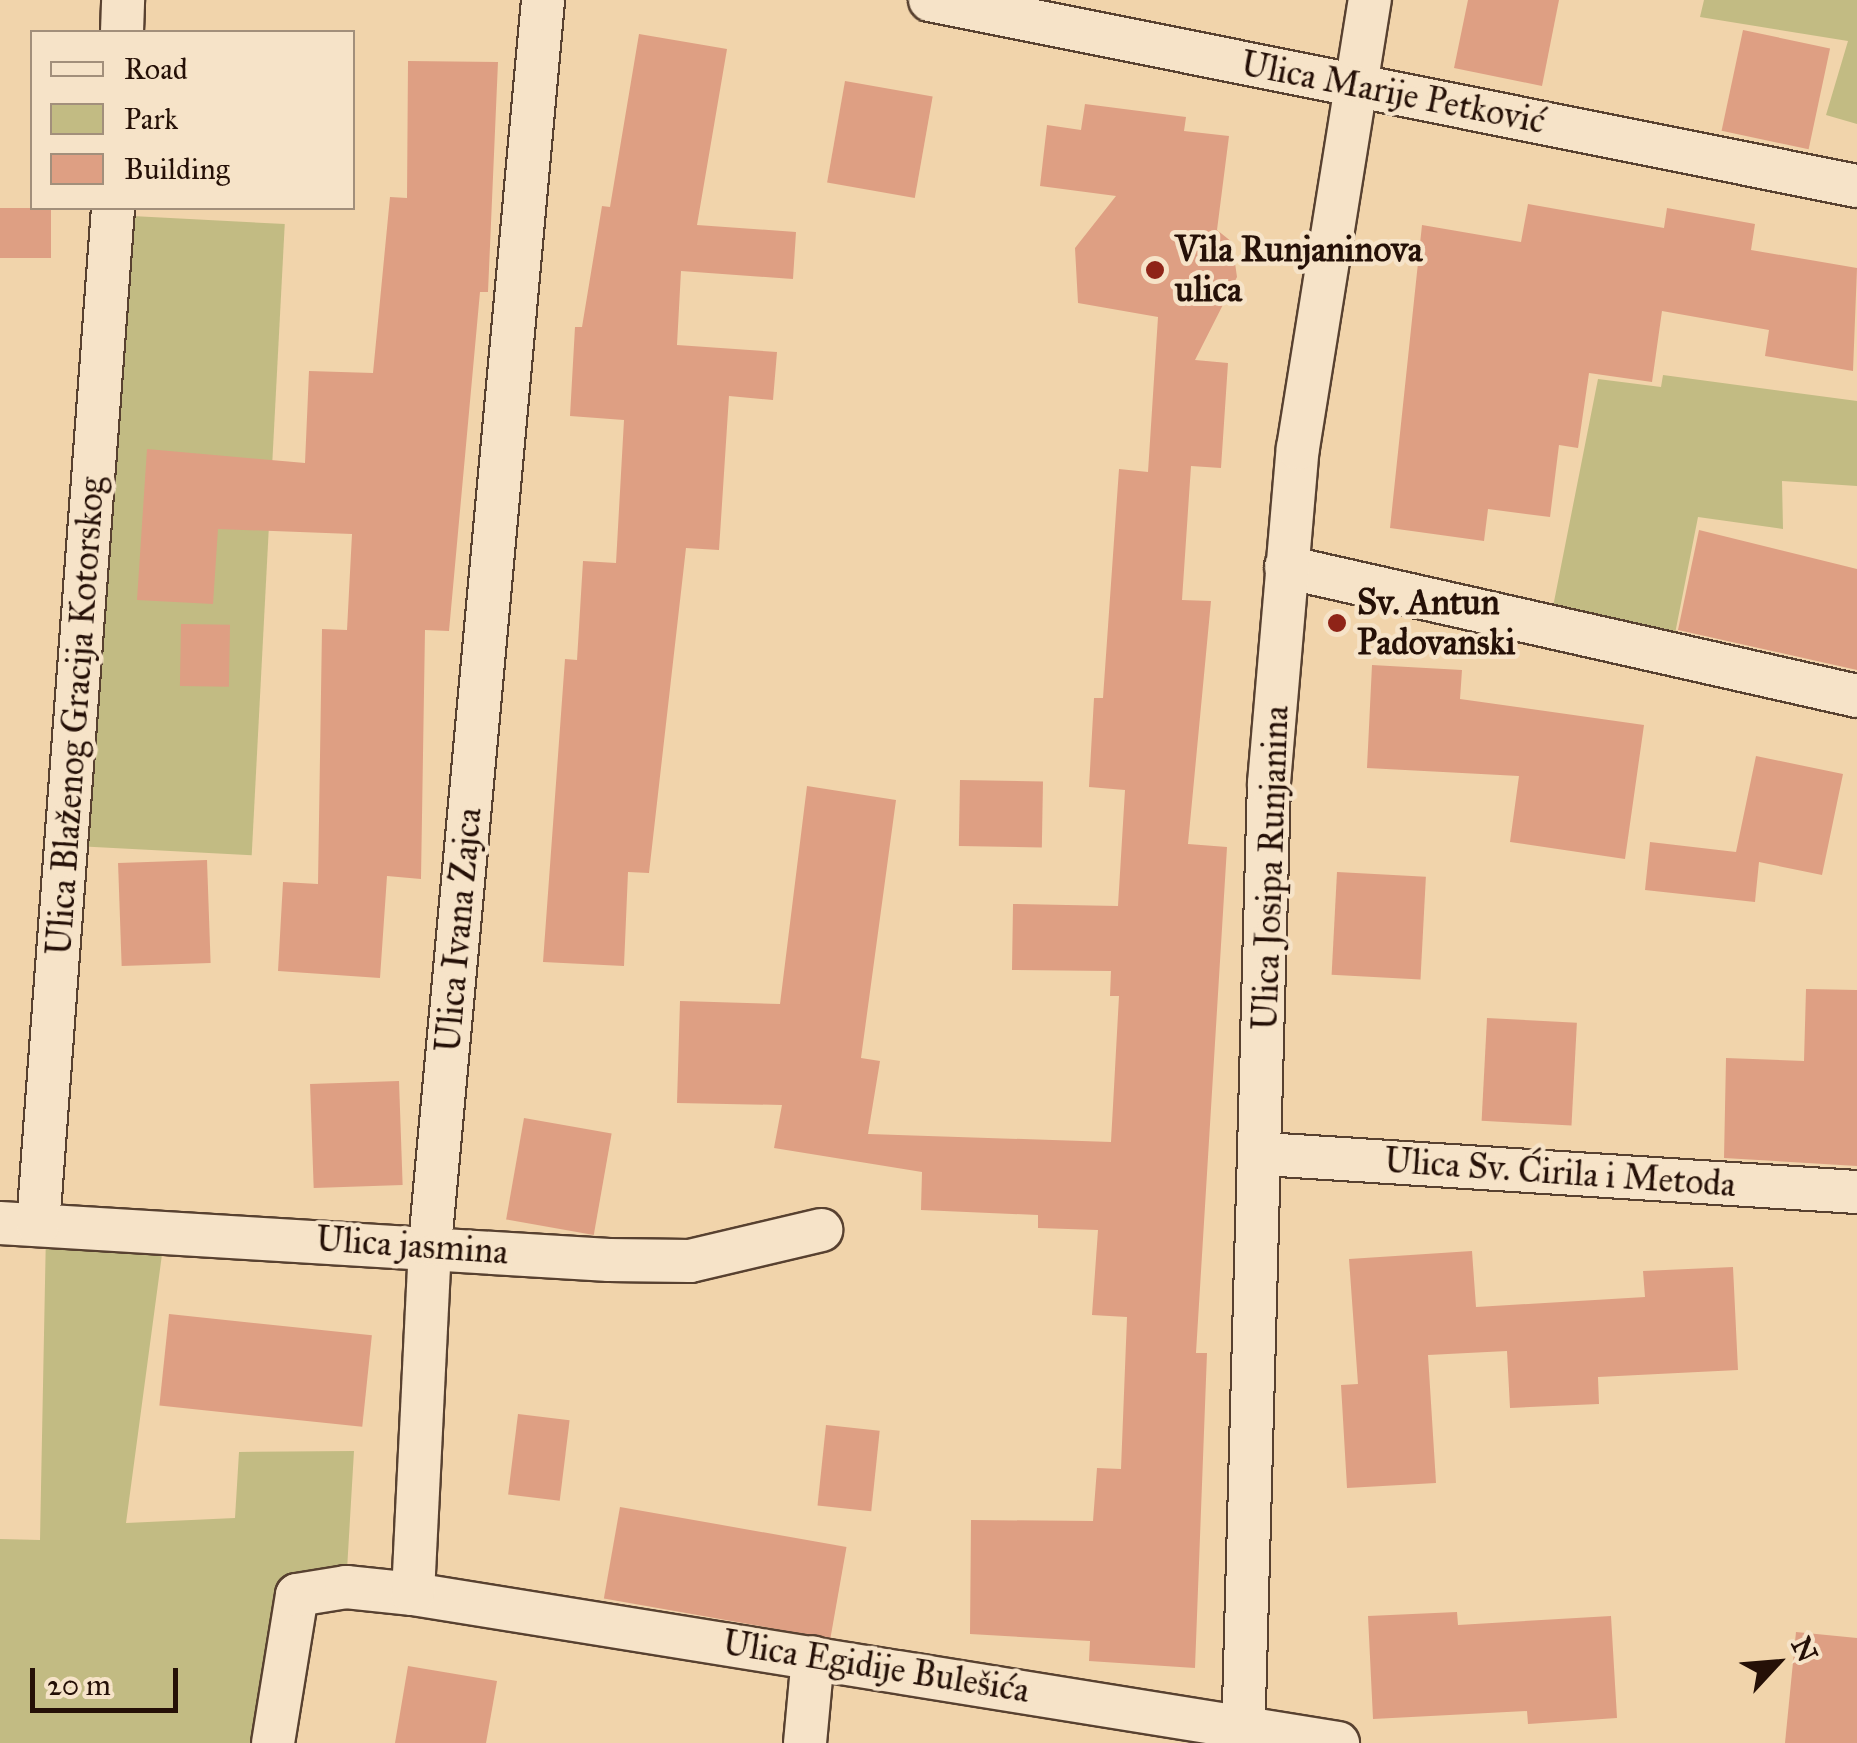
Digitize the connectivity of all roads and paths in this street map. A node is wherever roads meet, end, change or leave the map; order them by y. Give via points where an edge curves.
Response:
1 (123, 0) edge
2 (543, 0) edge
3 (930, 0) edge
4 (1370, 0) edge
5 (122, 30) edge
6 (1355, 86) junction
7 (1857, 186) edge
8 (113, 210) edge
9 (1286, 567) junction
10 (1857, 696) edge
11 (1264, 1154) junction
12 (1857, 1192) edge
13 (19, 1224) edge
14 (821, 1230) dead end
15 (430, 1245) junction
16 (412, 1594) junction
17 (813, 1657) junction
18 (1244, 1734) edge
19 (274, 1743) edge
20 (805, 1743) edge
21 (1338, 1743) edge

1 - 5 street
2 - 15 street, Ulica Ivana Zajca
3 - 6 street, Ulica Marije Petković
4 - 6 street, Ulica Josipa Runjanina
6 - 7 street, Ulica Marije Petković
6 - 9 street, Ulica Josipa Runjanina
8 - 13 street, Ulica Blaženog Gracija Kotorskog
9 - 10 street
9 - 11 street, Ulica Josipa Runjanina via 1269,783
11 - 12 street, Ulica Sv. Ćirila i Metoda
11 - 18 street, Ulica Josipa Runjanina
13 - 15 street, Ulica jasmina
14 - 15 street, Ulica jasmina via 690,1261
15 - 16 street, Ulica Ivana Zajca
16 - 17 street, Ulica Egidije Bulešića
16 - 19 street via 346,1587 297,1595
17 - 18 street, Ulica Egidije Bulešića
17 - 20 street
18 - 21 street, Ulica Egidije Bulešića

